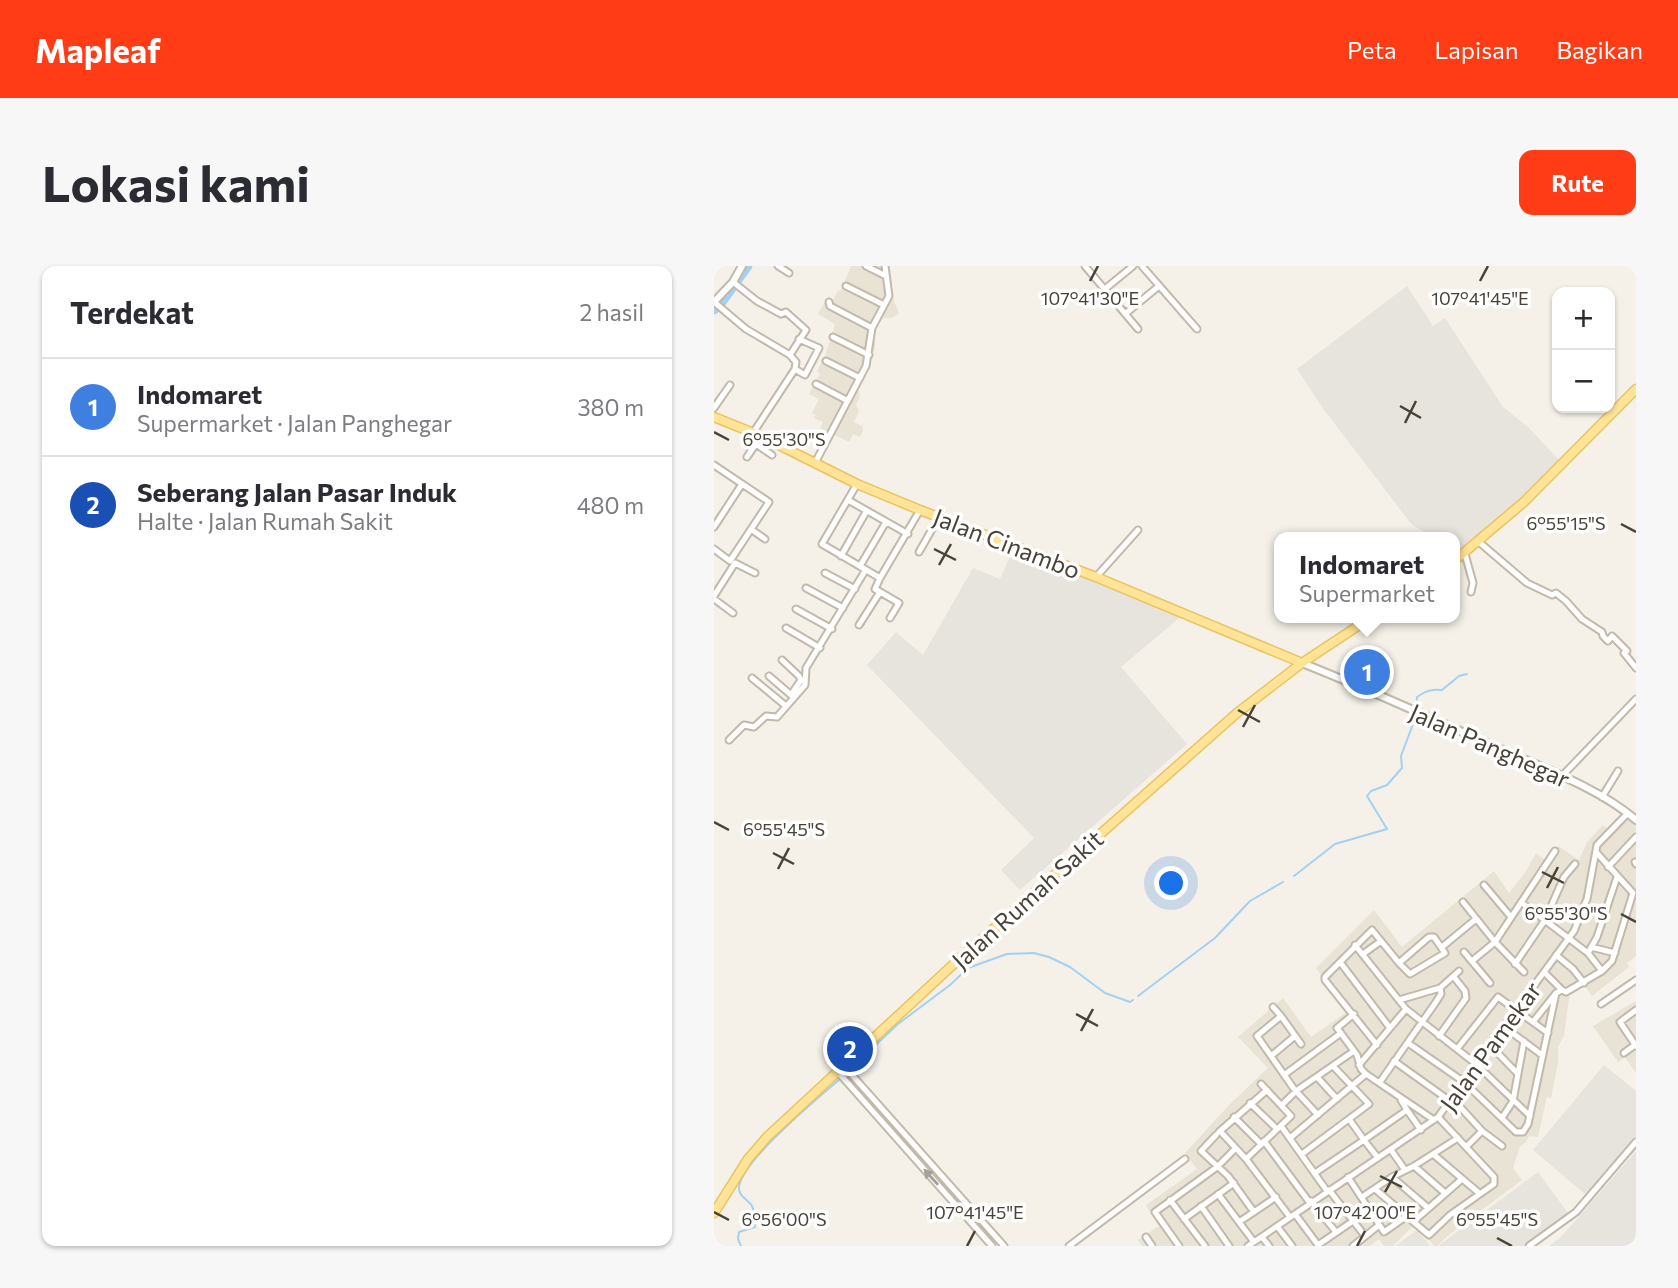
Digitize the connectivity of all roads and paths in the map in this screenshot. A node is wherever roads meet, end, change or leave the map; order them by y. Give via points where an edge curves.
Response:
1 (742, 266) edge
2 (778, 266) edge
3 (866, 266) edge
4 (885, 266) edge
5 (1085, 266) edge
6 (1133, 266) edge
7 (1142, 266) edge
8 (789, 273) dead end
9 (883, 275) junction
10 (735, 284) junction
11 (846, 286) dead end
12 (1159, 286) junction
13 (1105, 289) junction
14 (829, 302) dead end
15 (716, 304) edge
16 (884, 305) junction
17 (1125, 314) junction
18 (872, 328) junction
19 (1138, 329) dead end
20 (1197, 329) dead end
21 (833, 337) dead end
22 (799, 339) junction
23 (790, 355) junction
24 (869, 355) junction
25 (826, 360) dead end
26 (794, 369) junction
27 (860, 378) junction
28 (816, 384) dead end
29 (730, 385) dead end
30 (1636, 389) edge
31 (848, 401) junction
32 (714, 408) edge
33 (714, 417) edge
34 (757, 438) junction
35 (772, 455) dead end
36 (747, 457) dead end
37 (815, 463) junction
38 (714, 465) edge
39 (854, 482) junction
40 (742, 484) junction
41 (848, 500) junction
42 (919, 510) junction
43 (866, 512) junction
44 (939, 517) junction
45 (886, 522) junction
46 (714, 527) edge
47 (751, 530) junction
48 (1138, 530) dead end
49 (908, 534) junction
50 (765, 539) dead end
51 (1479, 542) junction
52 (714, 549) edge
53 (919, 552) dead end
54 (1465, 554) junction
55 (841, 556) junction
56 (1460, 557) edge
57 (733, 562) junction
58 (860, 566) junction
59 (865, 571) junction
60 (755, 573) dead end
61 (825, 573) dead end
62 (1096, 577) junction
63 (880, 578) junction
64 (806, 588) dead end
65 (855, 589) junction
66 (880, 592) junction
67 (1471, 592) dead end
68 (714, 597) edge
69 (844, 608) junction
70 (796, 609) dead end
71 (733, 613) dead end
72 (890, 618) dead end
73 (1362, 623) edge
74 (859, 625) dead end
75 (786, 628) dead end
76 (832, 629) junction
77 (820, 648) junction
78 (782, 660) dead end
79 (1302, 663) junction
80 (806, 668) junction
81 (1636, 668) edge
82 (769, 676) dead end
83 (799, 676) junction
84 (752, 678) dead end
85 (1636, 699) edge
86 (786, 706) junction
87 (729, 740) dead end
88 (1618, 771) dead end
89 (1561, 777) junction
90 (1602, 797) junction
91 (1633, 817) edge
92 (1636, 837) edge
93 (1555, 851) dead end
94 (1595, 851) junction
95 (1575, 864) dead end
96 (1608, 867) junction
97 (1617, 877) junction
98 (1484, 885) dead end
99 (1463, 902) dead end
100 (1521, 902) junction
101 (1511, 917) junction
102 (1476, 919) junction
103 (1545, 920) junction
104 (1366, 922) dead end
105 (1372, 930) junction
106 (1568, 938) junction
107 (1381, 941) junction
108 (1495, 942) junction
109 (1355, 945) junction
110 (1442, 947) junction
111 (1590, 950) junction
112 (1464, 952) dead end
113 (1615, 953) junction
114 (1363, 954) junction
115 (1556, 955) junction
116 (1472, 961) junction
117 (1340, 962) junction
118 (1399, 963) junction
119 (1515, 964) junction
120 (1459, 971) dead end
121 (1602, 971) junction
122 (1524, 972) dead end
123 (1544, 972) junction
124 (1454, 977) junction
125 (1636, 980) edge
126 (1490, 983) dead end
127 (1584, 983) junction
128 (1440, 988) junction
129 (1559, 992) junction
130 (1399, 999) junction
131 (1601, 1004) dead end
132 (1273, 1007) dead end
133 (1406, 1009) junction
134 (1516, 1009) junction
135 (1636, 1010) edge
136 (1354, 1014) junction
137 (1281, 1016) junction
138 (1422, 1021) junction
139 (1533, 1022) junction
140 (1503, 1026) junction
141 (1390, 1028) junction
142 (1341, 1033) junction
143 (1548, 1033) junction
144 (1295, 1036) junction
145 (1439, 1036) junction
146 (1524, 1041) junction
147 (1408, 1043) junction
148 (1635, 1043) edge
149 (1301, 1044) dead end
150 (1377, 1045) junction
151 (1490, 1045) junction
152 (1457, 1049) junction
153 (1354, 1051) junction
154 (1623, 1053) dead end
155 (1542, 1055) junction
156 (1271, 1056) junction
157 (1394, 1061) junction
158 (1476, 1064) junction
159 (1359, 1065) junction
160 (1334, 1066) junction
161 (844, 1073) junction
162 (1517, 1073) junction
163 (1366, 1074) junction
164 (1284, 1075) junction
165 (1317, 1077) junction
166 (1380, 1082) junction
167 (1464, 1082) junction
168 (1261, 1084) dead end
169 (1353, 1087) junction
170 (1267, 1090) junction
171 (1296, 1091) junction
172 (1399, 1098) junction
173 (1337, 1100) junction
174 (1451, 1100) junction
175 (1513, 1101) junction
176 (1250, 1103) junction
177 (1282, 1105) junction
178 (1407, 1110) junction
179 (1318, 1115) junction
180 (1234, 1116) junction
181 (1530, 1116) junction
182 (1503, 1118) junction
183 (1349, 1119) junction
184 (1436, 1119) junction
185 (1279, 1127) junction
186 (1421, 1130) junction
187 (1482, 1131) junction
188 (1218, 1133) junction
189 (1290, 1138) junction
190 (1458, 1138) junction
191 (1364, 1140) junction
192 (1636, 1142) edge
193 (1262, 1143) junction
194 (1502, 1146) dead end
195 (1466, 1147) junction
196 (1235, 1149) junction
197 (1391, 1150) junction
198 (1302, 1154) junction
199 (1433, 1154) junction
200 (1378, 1158) junction
201 (1185, 1159) dead end
202 (1246, 1159) junction
203 (1414, 1166) junction
204 (1217, 1167) junction
205 (1405, 1170) junction
206 (1315, 1173) junction
207 (1348, 1177) junction
208 (1392, 1177) junction
209 (1462, 1179) junction
210 (1234, 1183) junction
211 (1375, 1189) junction
212 (1328, 1191) junction
213 (1445, 1193) junction
214 (1218, 1194) junction
215 (1479, 1194) junction
216 (1276, 1197) junction
217 (1362, 1197) junction
218 (1170, 1200) junction
219 (1311, 1202) junction
220 (1201, 1206) junction
221 (1427, 1207) junction
222 (1254, 1212) junction
223 (714, 1213) edge
224 (1293, 1215) junction
225 (1407, 1216) junction
226 (1184, 1219) junction
227 (1353, 1221) junction
228 (1414, 1221) junction
229 (1239, 1222) junction
230 (1278, 1226) junction
231 (1378, 1226) junction
232 (1336, 1232) junction
233 (1365, 1236) junction
234 (1146, 1237) dead end
235 (1262, 1237) junction
236 (1251, 1244) edge
237 (992, 1246) edge
238 (1004, 1246) edge
239 (1069, 1246) edge
240 (1152, 1246) edge
241 (1179, 1246) edge
242 (1205, 1246) edge
243 (1229, 1246) edge
244 (1269, 1246) edge
245 (1292, 1246) edge
246 (1317, 1246) edge
247 (1353, 1246) edge
248 (1529, 1246) edge

1 - 10 street
2 - 8 street
3 - 9 street
4 - 9 street
5 - 13 street
6 - 13 street
7 - 12 street
9 - 16 street via 889,296
10 - 15 street
10 - 22 street via 763,304 786,312 806,330
11 - 16 street
12 - 17 street
12 - 20 street
13 - 17 street
14 - 18 street
15 - 23 street via 746,329
16 - 18 street
17 - 19 street
18 - 24 street
21 - 24 street
22 - 23 street
22 - 26 street via 820,348 804,375
23 - 26 street via 796,362
24 - 27 street
25 - 27 street
26 - 34 street
27 - 31 street
28 - 31 street
29 - 32 street
30 - 51 main road
31 - 37 street
33 - 34 main road, Jalan Cinambo
34 - 35 street
34 - 36 street
34 - 37 main road, Jalan Cinambo
37 - 39 main road, Jalan Cinambo
38 - 40 street
39 - 41 street
39 - 42 main road, Jalan Cinambo
40 - 46 street
40 - 47 street via 769,502
41 - 43 street
41 - 55 street via 822,543
42 - 44 main road, Jalan Cinambo
42 - 49 street
43 - 45 street
43 - 55 street
44 - 53 street
44 - 62 main road, Jalan Cinambo
45 - 49 street
45 - 58 street
47 - 50 street
47 - 57 street
48 - 62 street
49 - 63 street
51 - 54 main road
51 - 81 street via 1527,583 1556,593 1608,641 1612,636
52 - 57 street
54 - 56 main road
54 - 67 street
55 - 58 street
57 - 60 street
57 - 68 street
58 - 59 street
59 - 63 street
59 - 65 street
61 - 65 street
62 - 79 main road, Jalan Cinambo
63 - 66 street via 874,588
64 - 69 street
65 - 69 street
66 - 72 street via 899,603
66 - 74 street
68 - 71 street
69 - 76 street
70 - 76 street
73 - 79 main road, Jalan Rumah Sakit
75 - 77 street
76 - 77 street
77 - 80 street
78 - 83 street
79 - 89 street, Jalan Panghegar
79 - 161 main road, Jalan Rumah Sakit via 1237,713 1091,842
80 - 83 street
80 - 86 street via 805,685
82 - 83 street via 791,695 800,685
84 - 86 street
85 - 89 street
86 - 87 street via 777,717 766,716 754,727 744,725
88 - 90 street
89 - 90 street, Jalan Panghegar
90 - 91 street, Jalan Panghegar
91 - 94 street
92 - 96 street
93 - 100 street
94 - 96 street
94 - 106 street, Jalan Pamekar via 1587,899
95 - 103 street via 1564,877
96 - 97 street
97 - 111 street
97 - 113 street via 1633,893
98 - 101 street
99 - 102 street
100 - 101 street
100 - 103 street
101 - 108 street
102 - 108 street
102 - 110 street
103 - 106 street
103 - 119 street
104 - 105 street
105 - 107 street
105 - 109 street
106 - 111 street
106 - 115 street, Jalan Pamekar
107 - 114 street
107 - 118 street
108 - 116 street
108 - 119 street
109 - 114 street
109 - 117 street
110 - 118 street via 1429,936
110 - 118 street via 1443,955 1412,973
111 - 113 street
111 - 121 street
112 - 116 street
113 - 121 street
114 - 130 street
115 - 123 street, Jalan Pamekar
115 - 127 street
116 - 126 street
117 - 136 street via 1325,979
117 - 141 street
119 - 122 street
120 - 124 street
121 - 127 street
123 - 129 street
123 - 134 street, Jalan Pamekar
124 - 128 street
124 - 145 street via 1466,998
125 - 131 street
127 - 129 street
128 - 130 street
128 - 138 street via 1441,994
129 - 139 street
129 - 143 street
130 - 133 street
132 - 137 street
133 - 138 street
133 - 141 street
134 - 139 street
134 - 140 street, Jalan Pamekar
134 - 152 street via 1497,997
135 - 148 street via 1620,1022
136 - 142 street via 1337,1026
136 - 150 street
137 - 144 street
137 - 156 street via 1257,1036
138 - 145 street
138 - 147 street
139 - 143 street
140 - 146 street
140 - 151 street, Jalan Pamekar
141 - 150 street
142 - 153 street
142 - 164 street
143 - 155 street
144 - 149 street
144 - 156 street
145 - 152 street
146 - 155 street
146 - 162 street
147 - 157 street
147 - 167 street
148 - 154 street
150 - 159 street
151 - 158 street, Jalan Pamekar
151 - 162 street
152 - 158 street
153 - 159 street
153 - 160 street
155 - 181 street
156 - 164 street
157 - 166 street
157 - 174 street
158 - 167 street, Jalan Pamekar
158 - 175 street
159 - 163 street
160 - 165 street
160 - 169 street
161 - 223 main road, Jalan Rumah Sakit via 757,1147
237 -> 161 street
161 - 238 street
162 - 175 street
163 - 166 street
163 - 169 street
164 - 171 street
165 - 171 street
165 - 173 street
166 - 172 street
167 - 174 street, Jalan Pamekar
167 - 182 street
168 - 170 street
169 - 173 street
169 - 183 street via 1369,1102
170 - 176 street
170 - 177 street
171 - 177 street
171 - 179 street
172 - 178 street
172 - 184 street
173 - 179 street
174 - 184 street, Jalan Pamekar
174 - 187 street
175 - 181 street
175 - 182 street
176 - 180 street
176 - 185 street
177 - 185 street via 1291,1116
178 - 186 street
178 - 191 street
179 - 189 street
180 - 188 street
180 - 193 street
181 - 182 street via 1521,1133
183 - 191 street
183 - 198 street
184 - 186 street, Jalan Pamekar
184 - 190 street
185 - 189 street
185 - 193 street
186 - 197 street, Jalan Pamekar
187 - 194 street
187 - 195 street
188 - 196 street
188 - 204 street via 1201,1151
189 - 198 street
190 - 195 street
190 - 199 street
191 - 200 street
191 - 206 street
192 - 248 street via 1576,1212
193 - 202 street
193 - 219 street
195 - 215 street via 1494,1180
196 - 202 street
196 - 204 street
197 - 200 street, Jalan Pamekar
197 - 205 street
198 - 206 street
199 - 203 street
199 - 209 street
200 - 207 street, Jalan Pamekar
201 - 239 street
202 - 216 street
203 - 205 street
203 - 213 street
204 - 210 street
204 - 218 street
205 - 208 street
206 - 212 street
207 - 212 street, Jalan Pamekar
207 - 217 street
208 - 211 street
208 - 221 street
209 - 213 street
209 - 215 street
210 - 214 street
210 - 222 street
211 - 217 street
211 - 225 street
212 - 219 street, Jalan Pamekar
212 - 227 street
213 - 221 street
214 - 220 street
214 - 229 street
215 - 228 street via 1429,1235
216 - 222 street
216 - 224 street
217 - 231 street
218 - 226 street
218 - 241 street via 1154,1213
219 - 224 street, Jalan Pamekar
219 - 232 street
220 - 226 street
220 - 243 street
221 - 228 street
222 - 229 street
224 - 230 street, Jalan Pamekar
224 - 246 street
225 - 228 street
225 - 231 street via 1385,1233
226 - 242 street
227 - 232 street
227 - 233 street
229 - 236 street
230 - 235 street, Jalan Pamekar
230 - 245 street
231 - 233 street
232 - 246 street
233 - 247 street
234 - 240 street
235 - 236 street, Jalan Pamekar
235 - 244 street

